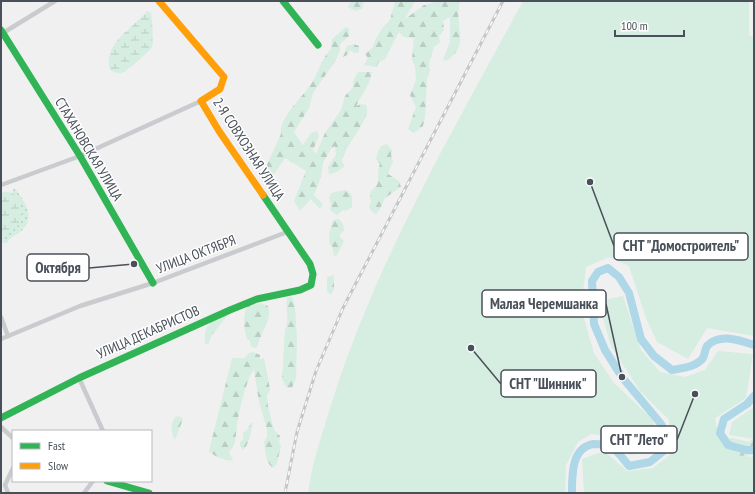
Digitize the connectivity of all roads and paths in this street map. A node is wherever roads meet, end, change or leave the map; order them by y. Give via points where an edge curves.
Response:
1 (55, 1) edge
2 (159, 1) edge
3 (283, 1) edge
4 (2, 31) edge
5 (318, 45) dead end
6 (201, 101) junction
7 (80, 156) junction
8 (1, 185) edge
9 (287, 232) junction
10 (153, 282) junction
11 (311, 285) joint
12 (1, 317) edge
13 (8, 336) junction
14 (1, 340) edge
15 (79, 378) junction
16 (1, 418) edge
17 (1, 427) edge
18 (103, 430) edge
19 (12, 437) edge
20 (12, 470) edge
21 (92, 482) edge
22 (110, 482) edge
23 (8, 493) edge
24 (84, 493) edge
25 (149, 493) edge

1 - 4 street
2 - 6 street, 2-Я СОВХОЗНАЯ УЛИЦА via 224,77 224,84 218,91
3 - 5 street
4 - 7 street, СТАХАНОВСКАЯ УЛИЦА
6 - 7 street
6 - 9 street, 2-Я СОВХОЗНАЯ УЛИЦА via 222,137
7 - 8 street
7 - 10 street, СТАХАНОВСКАЯ УЛИЦА
9 - 10 street, УЛИЦА ОКТЯБРЯ
9 - 11 street, 2-Я СОВХОЗНАЯ УЛИЦА via 312,269 314,279
10 - 13 street, УЛИЦА ОКТЯБРЯ via 80,306
11 - 15 street, УЛИЦА ДЕКАБРИСТОВ via 300,290 257,299
12 - 13 street
13 - 14 street, УЛИЦА ОКТЯБРЯ
15 - 16 street, УЛИЦА ДЕКАБРИСТОВ
15 - 18 street
17 - 19 street
20 - 23 street via 5,485
21 - 24 street
22 - 25 street

